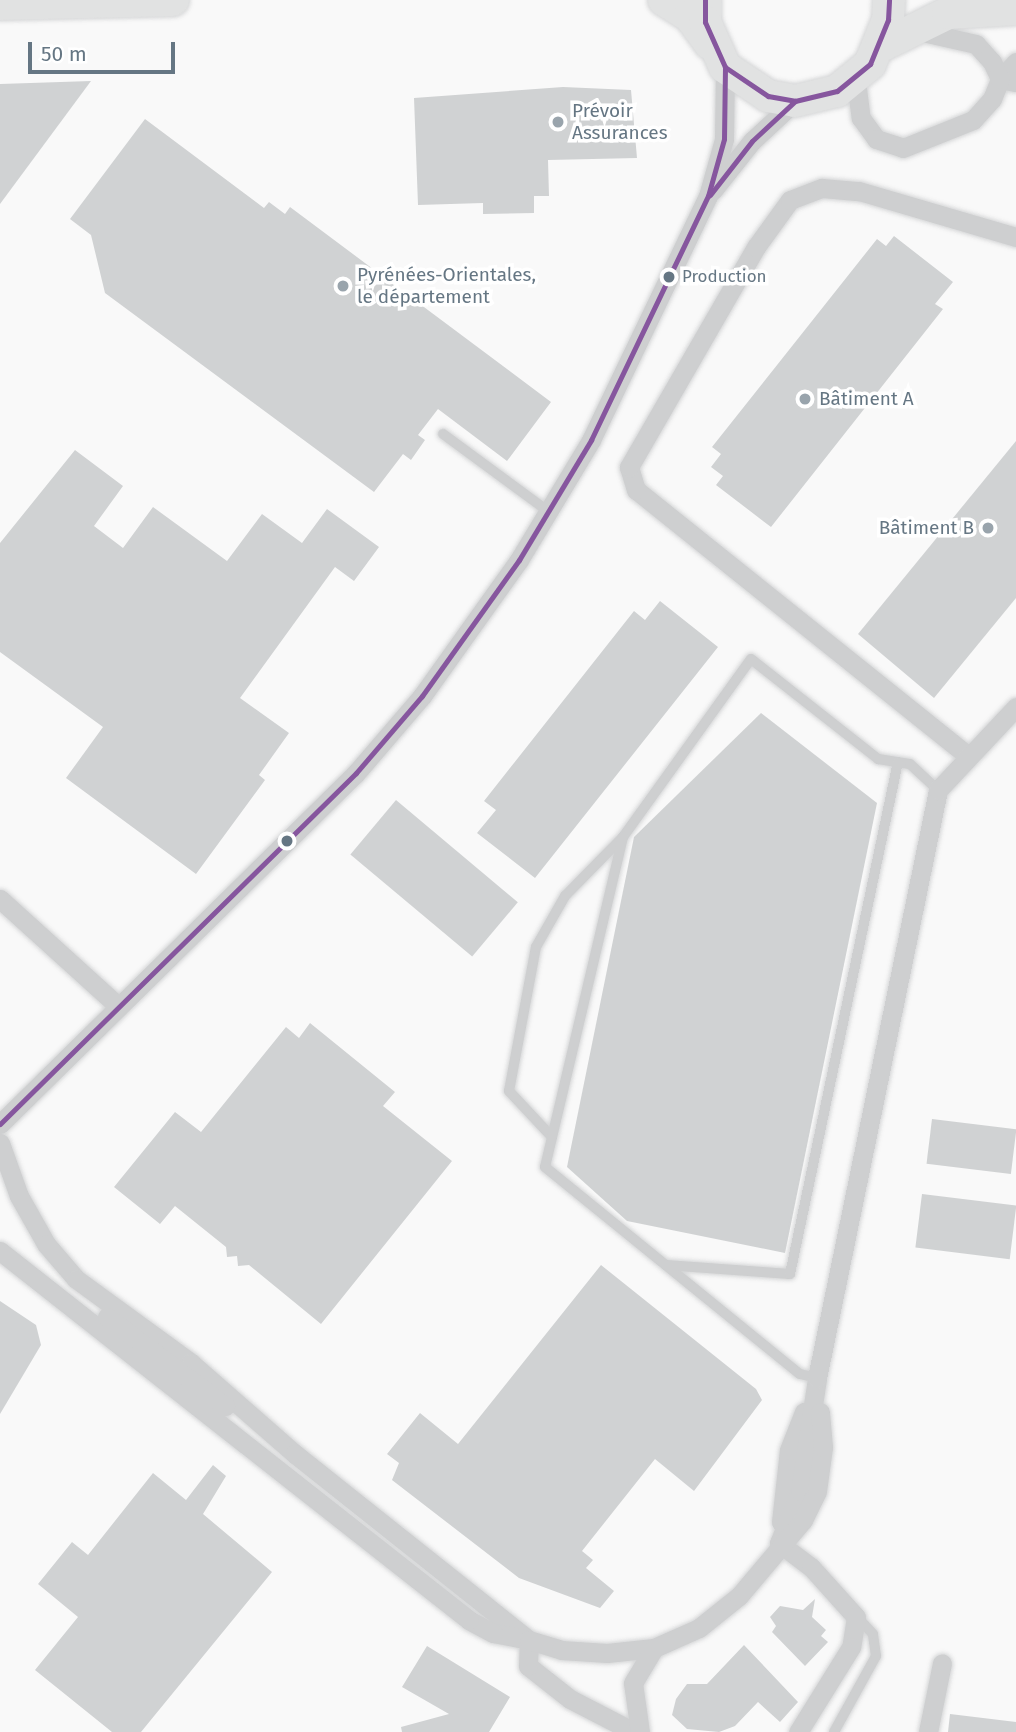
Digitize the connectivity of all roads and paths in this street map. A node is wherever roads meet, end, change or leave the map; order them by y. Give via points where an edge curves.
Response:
1 (173, 0) edge
2 (664, 0) edge
3 (705, 0) edge
4 (889, 0) edge
5 (964, 0) edge
6 (0, 4) edge
7 (1014, 8) edge
8 (910, 29) junction
9 (881, 46) junction
10 (719, 57) junction
11 (1016, 62) edge
12 (856, 80) junction
13 (1008, 81) edge
14 (795, 101) junction
15 (709, 196) junction
16 (1016, 237) edge
17 (443, 434) dead end
18 (548, 511) junction
19 (1016, 707) edge
20 (967, 755) junction
21 (898, 762) junction
22 (938, 790) junction
23 (623, 837) junction
24 (0, 899) edge
25 (118, 1006) junction
26 (0, 1124) edge
27 (552, 1137) junction
28 (0, 1143) edge
29 (0, 1251) edge
30 (666, 1265) junction
31 (817, 1378) junction
32 (779, 1543) junction
33 (856, 1617) junction
34 (528, 1640) junction
35 (654, 1648) junction
36 (942, 1663) dead end
37 (634, 1732) edge
38 (640, 1732) edge
39 (799, 1732) edge
40 (834, 1732) edge
41 (928, 1732) edge

1 - 6 main road
2 - 10 main road via 690,16
3 - 10 main road
4 - 9 main road
5 - 7 main road
7 - 8 main road via 948,13
8 - 9 main road
8 - 13 street via 976,44
9 - 12 main road
10 - 14 main road via 768,96
10 - 15 street via 723,139
11 - 13 street
12 - 13 street via 861,118 876,139 903,148 973,120
12 - 14 main road via 817,99
14 - 15 street via 752,141
15 - 18 street via 592,440
16 - 20 street via 859,191 822,188 789,200 756,247 629,467 636,490
17 - 18 lane
18 - 25 street via 422,696 356,773
19 - 20 street
20 - 22 street
21 - 22 lane via 910,764
21 - 23 lane via 878,759 751,659
21 - 30 lane via 790,1274
22 - 31 street
23 - 27 lane via 581,1031
23 - 27 lane via 565,896 536,947 509,1091
24 - 25 street
25 - 26 street
27 - 30 lane via 545,1167
28 - 34 street via 19,1196 46,1244 76,1279 191,1363 295,1454
29 - 34 street via 469,1620 493,1633
30 - 31 lane via 800,1374
31 - 32 street via 789,1450
31 - 32 street via 823,1447 817,1491 803,1520
32 - 33 street via 811,1567
32 - 35 street via 739,1596 699,1628
33 - 39 street via 851,1647
33 - 40 lane via 873,1634 876,1656
34 - 35 street via 607,1653
34 - 37 street via 528,1666 569,1699
35 - 38 street via 633,1683
36 - 41 street

